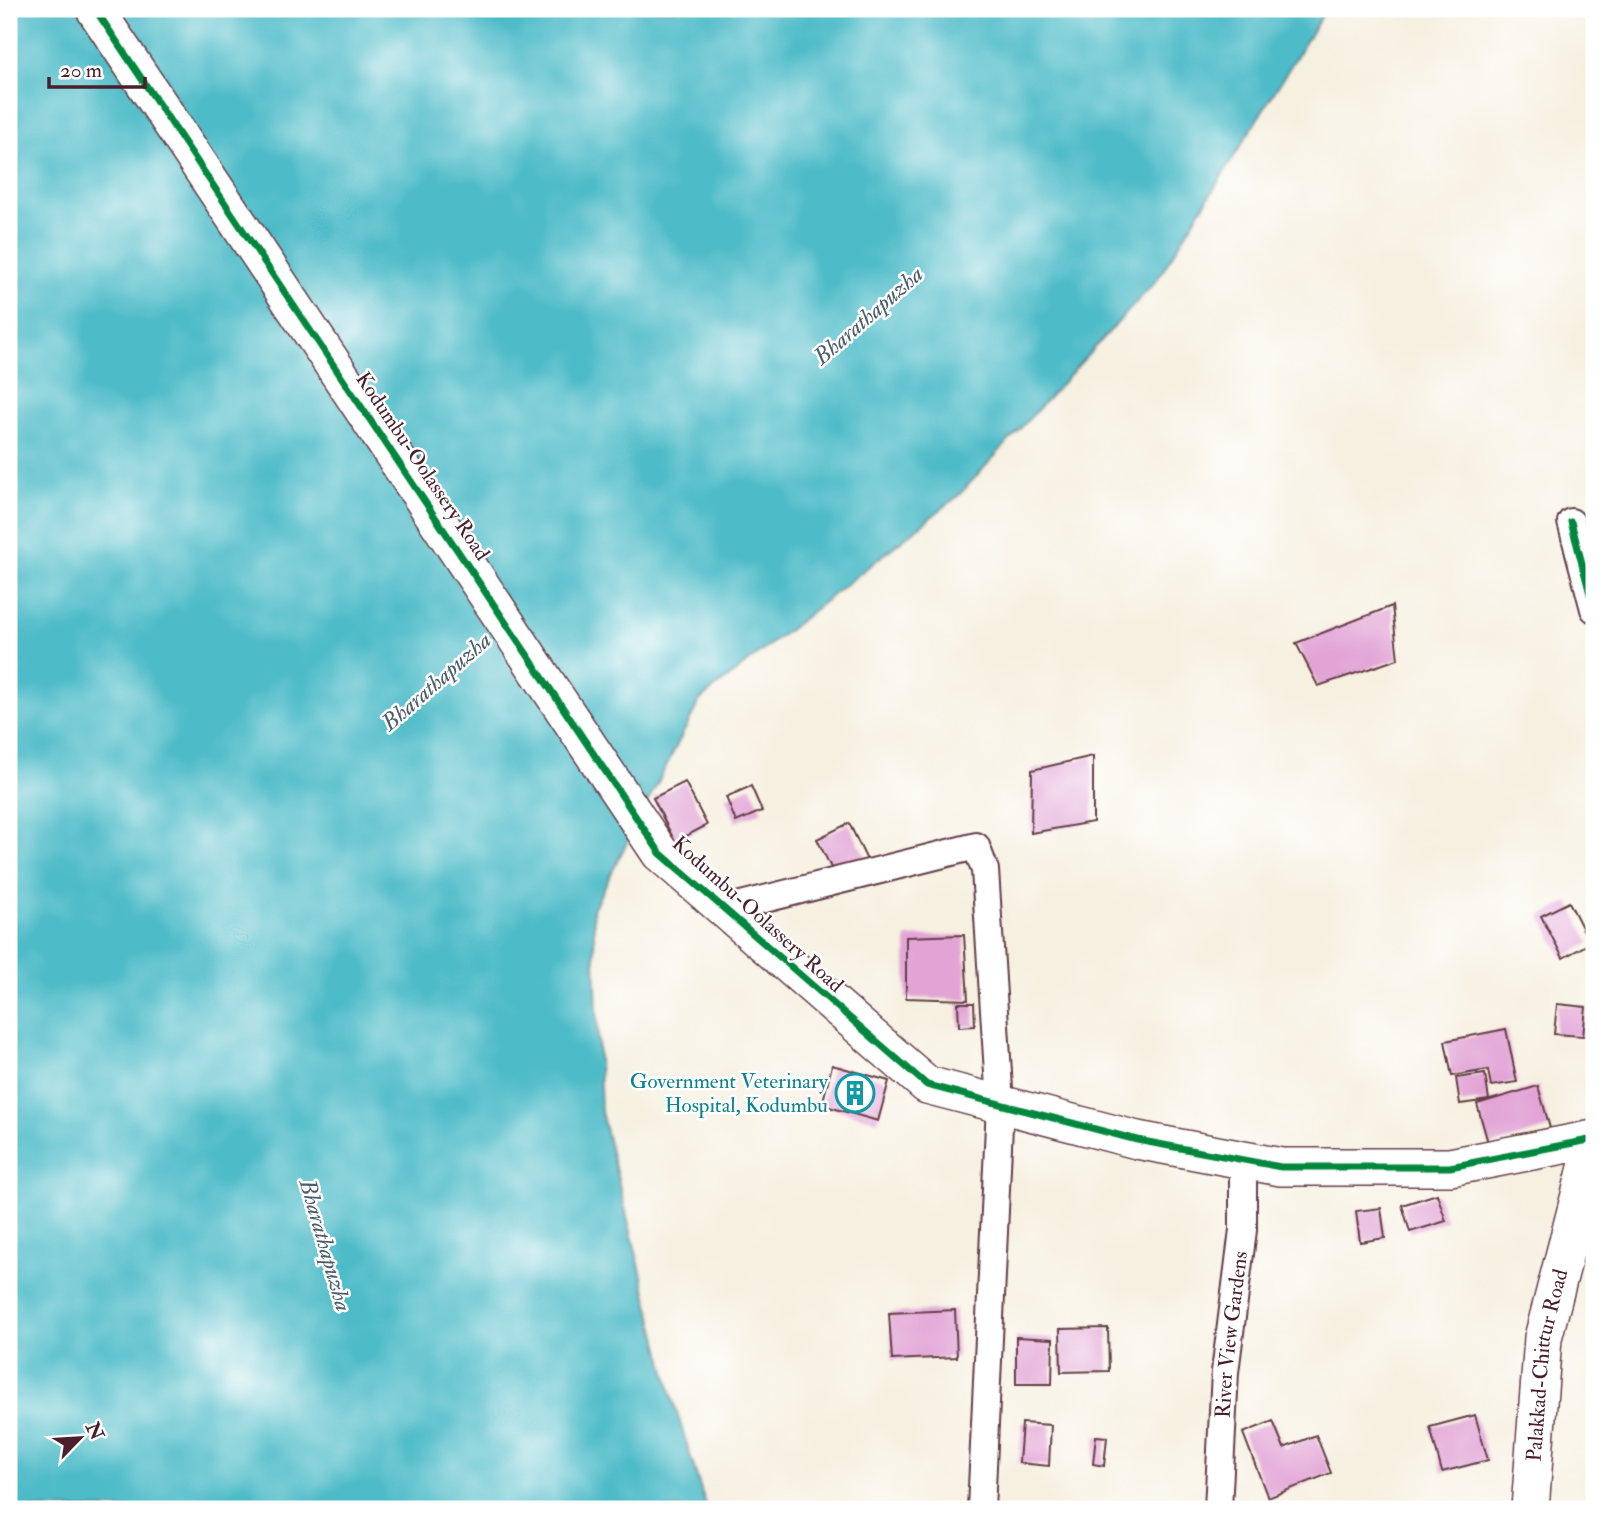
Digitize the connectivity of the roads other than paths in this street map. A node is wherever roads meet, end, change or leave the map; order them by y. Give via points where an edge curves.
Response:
1 (95, 9) edge
2 (1571, 522) dead end
3 (1594, 609) edge
4 (725, 909) junction
5 (1000, 1104) junction
6 (1594, 1140) edge
7 (1243, 1160) junction
8 (981, 1509) edge
9 (1218, 1509) edge
10 (1530, 1509) edge

1 - 4 street, Kodumbu-Oolassery Road via 660,853
2 - 3 street
4 - 5 street, Kodumbu-Oolassery Road via 927,1085
4 - 5 street via 976,846 985,870
5 - 7 street, Kodumbu-Oolassery Road via 1137,1140
5 - 8 street
6 - 7 street, Kodumbu-Oolassery Road via 1450,1167 1281,1167
6 - 10 street, Palakkad-Chittur Road via 1543,1338
7 - 9 street, River View Gardens via 1243,1230 1225,1372

